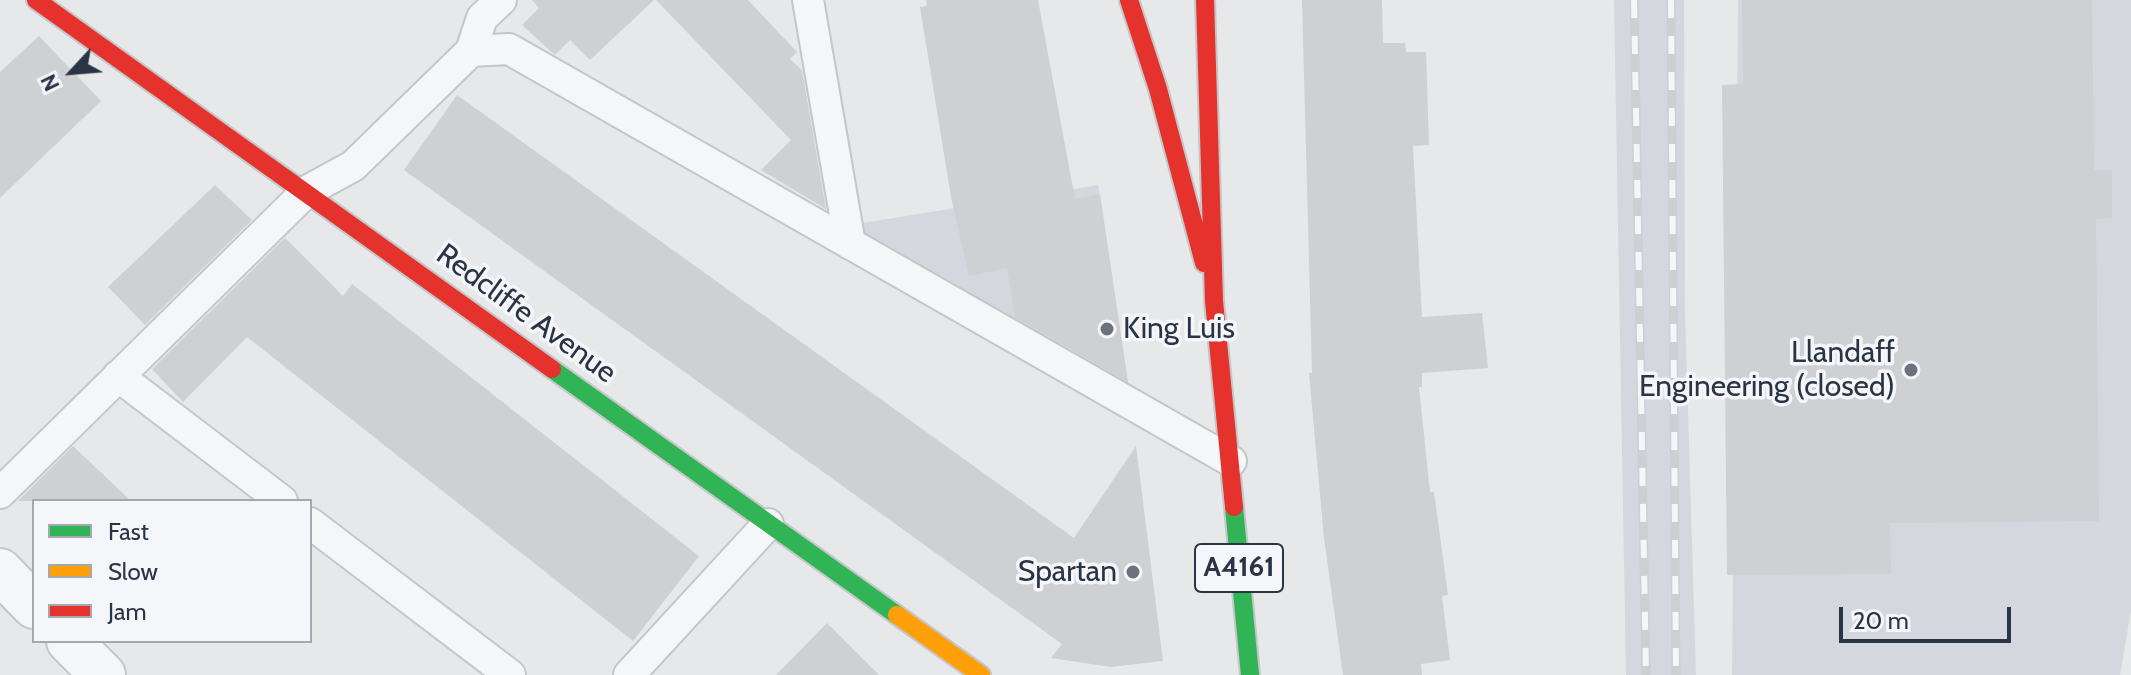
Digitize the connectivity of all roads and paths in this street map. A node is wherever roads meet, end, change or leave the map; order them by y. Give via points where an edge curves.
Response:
1 (36, 0) edge
2 (501, 0) edge
3 (808, 0) edge
4 (1129, 0) edge
5 (1205, 0) edge
6 (471, 51) junction
7 (307, 191) junction
8 (850, 244) junction
9 (1214, 301) junction
10 (118, 376) junction
11 (1231, 461) junction
12 (0, 493) edge
13 (279, 499) edge
14 (768, 524) junction
15 (312, 525) edge
16 (0, 571) edge
17 (32, 604) edge
18 (71, 643) edge
19 (103, 675) edge
20 (510, 675) edge
21 (629, 675) edge
22 (981, 675) edge
23 (1250, 675) edge

1 - 7 street, Redcliffe Avenue
2 - 6 lane via 482,18
3 - 8 lane
4 - 9 street
5 - 9 street
6 - 7 lane via 353,166
6 - 8 lane via 509,49
7 - 10 lane
7 - 14 street, Redcliffe Avenue
8 - 11 lane
9 - 11 street
10 - 12 lane
10 - 13 lane
11 - 23 street, A4161
14 - 21 lane
14 - 22 street, Redcliffe Avenue
15 - 20 lane
16 - 17 street
18 - 19 street

